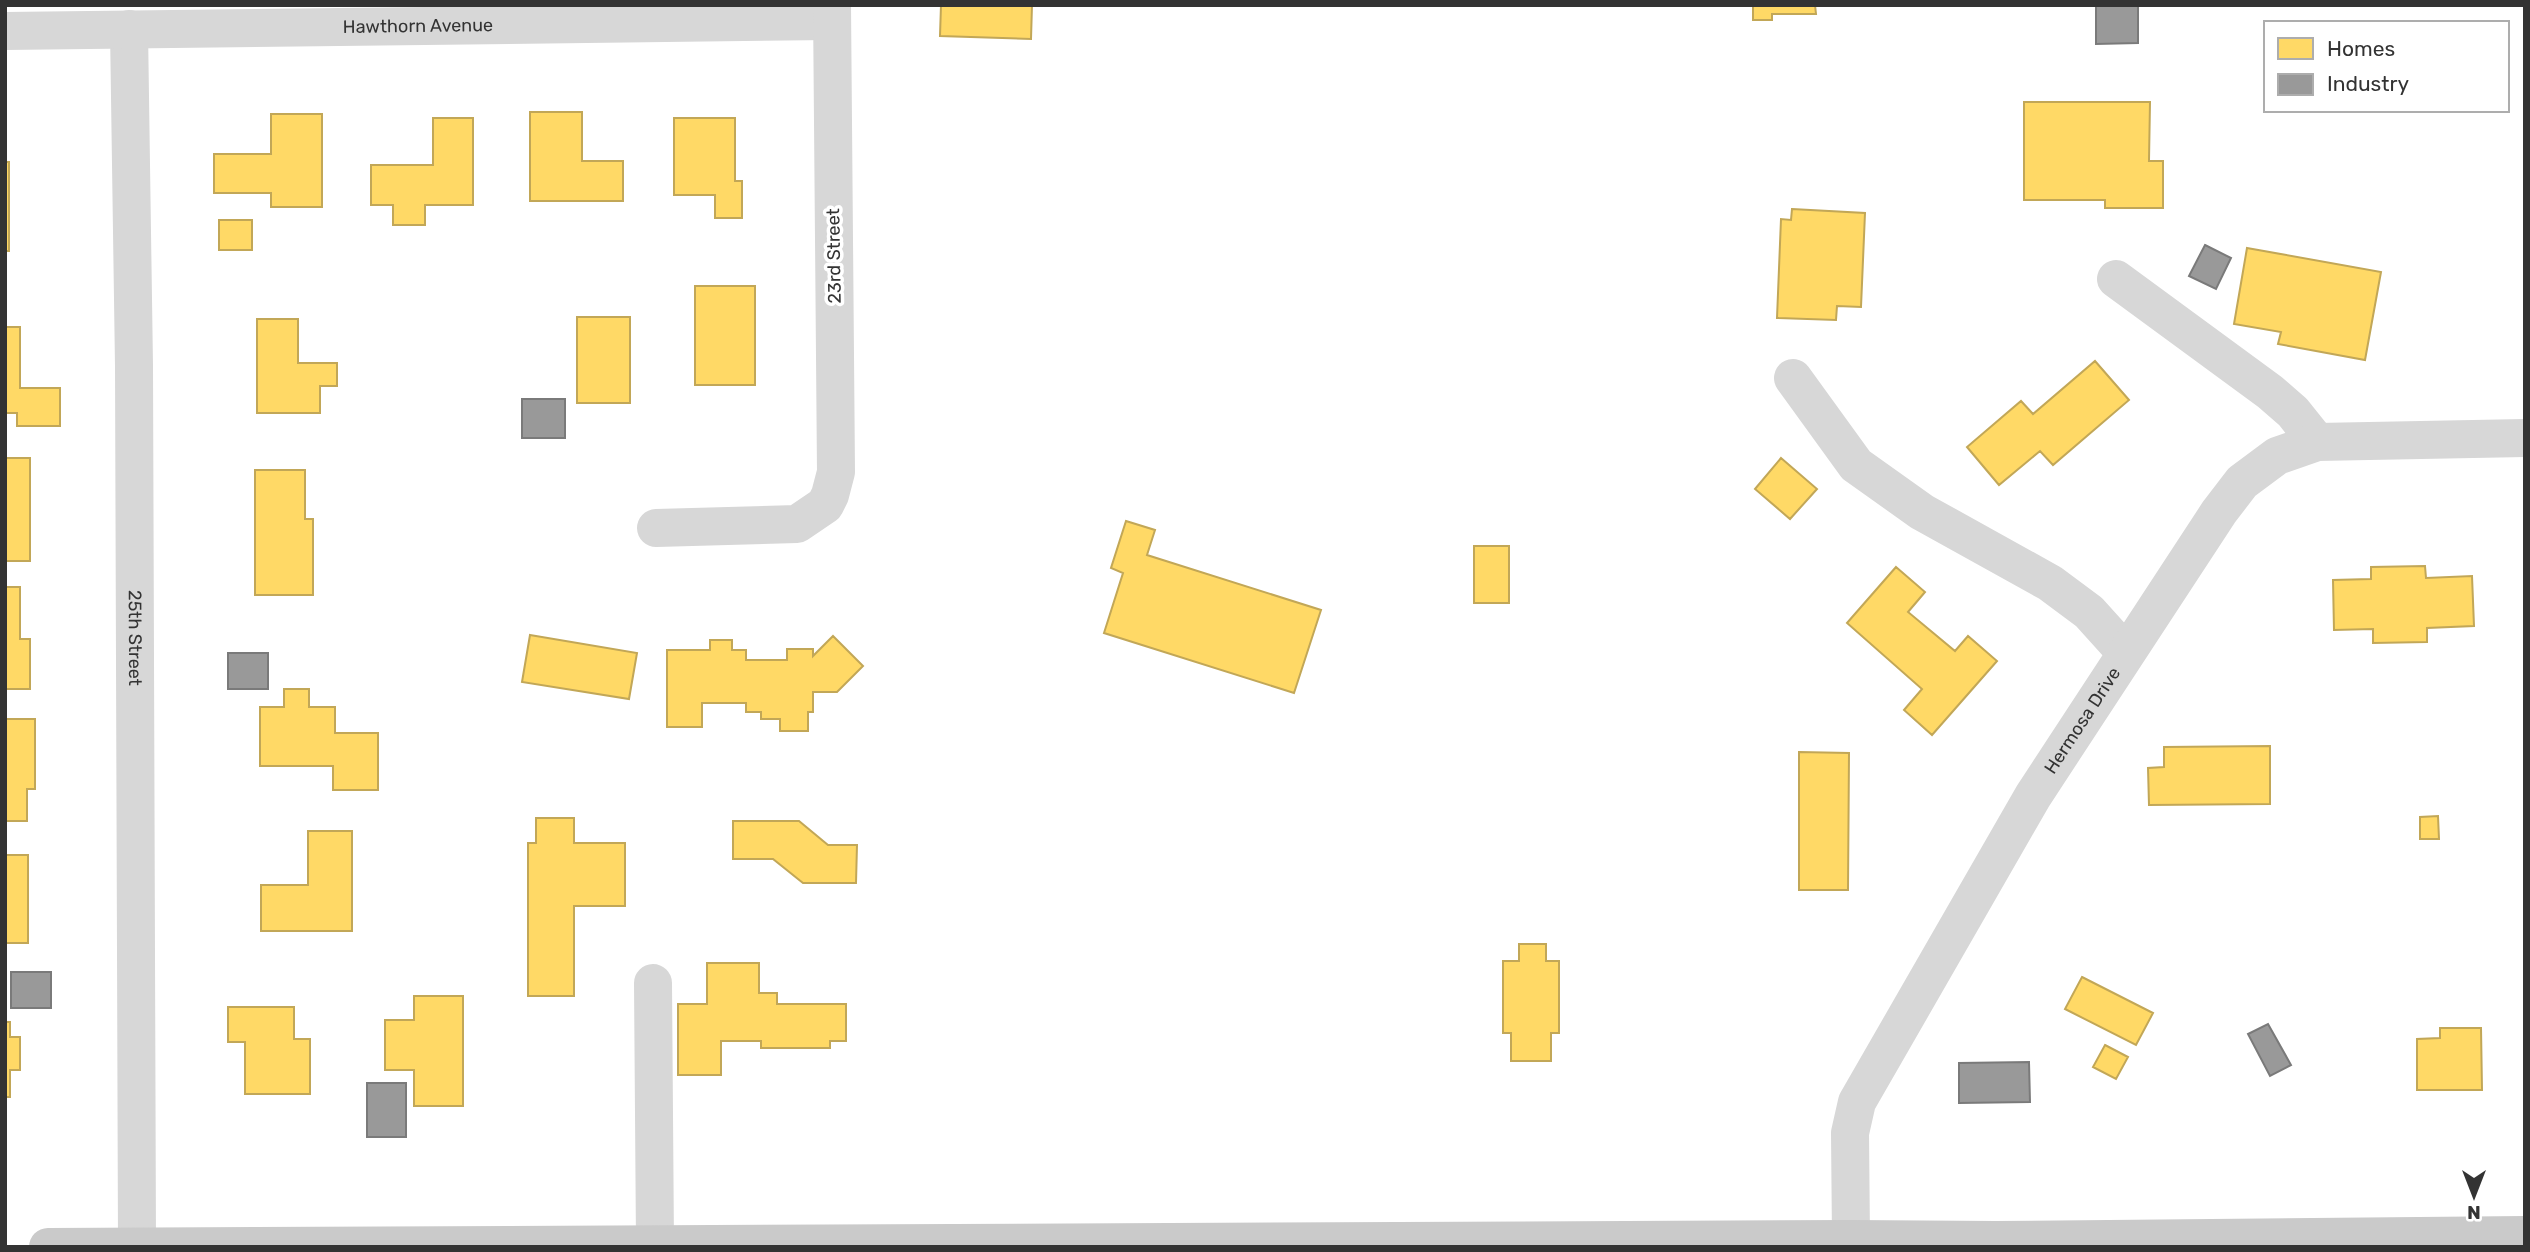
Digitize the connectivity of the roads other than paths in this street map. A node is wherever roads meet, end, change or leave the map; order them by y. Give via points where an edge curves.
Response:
1 (831, 13) edge
2 (129, 29) junction
3 (5, 31) edge
4 (2116, 279) dead end
5 (1793, 377) dead end
6 (2525, 438) edge
7 (2317, 442) junction
8 (656, 528) dead end
9 (2126, 653) junction
10 (653, 983) dead end
11 (2525, 1235) edge
12 (1851, 1238) junction
13 (1995, 1243) edge
14 (655, 1244) junction
15 (137, 1246) edge
16 (48, 1247) edge

1 - 2 street, Hawthorn Avenue
1 - 8 street, 23rd Street via 836,472 830,495 825,505 797,524
2 - 3 street, Hawthorn Avenue
2 - 15 street, 25th Street
4 - 7 street via 2270,392
5 - 9 street via 1856,466 1922,512 2050,583 2089,612
6 - 7 street, Hermosa Drive
7 - 9 street, Hermosa Drive via 2277,456 2242,482
9 - 12 street, Hermosa Drive via 2033,796 1857,1102 1850,1133
10 - 14 street
11 - 13 main road
12 - 13 main road
12 - 14 main road
14 - 15 main road
15 - 16 main road

